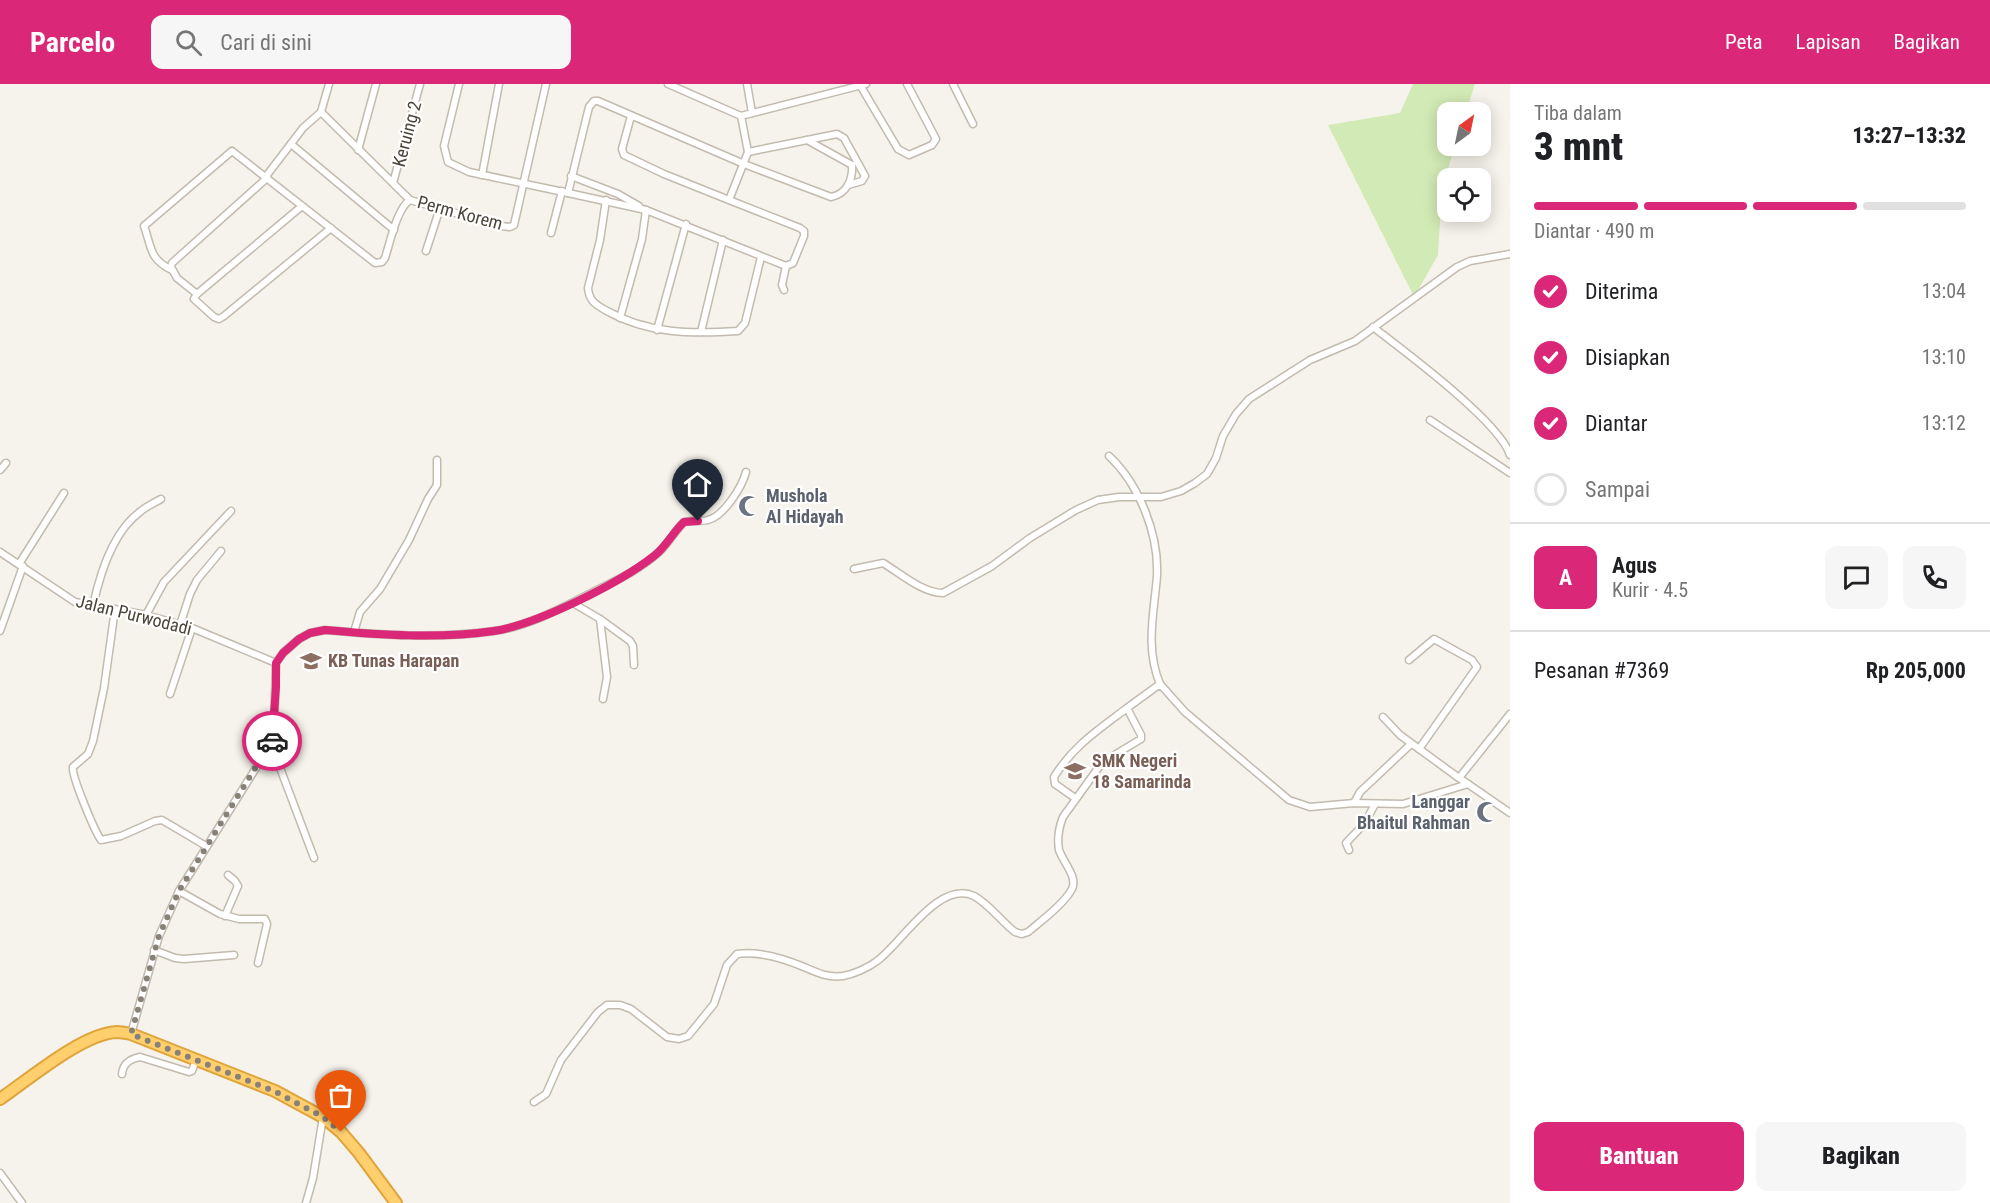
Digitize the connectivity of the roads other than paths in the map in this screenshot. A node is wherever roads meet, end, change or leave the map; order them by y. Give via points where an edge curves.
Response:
1 (329, 84) edge
2 (376, 84) edge
3 (420, 84) edge
4 (459, 84) edge
5 (499, 84) edge
6 (546, 84) edge
7 (668, 84) edge
8 (747, 84) edge
9 (907, 84) edge
10 (953, 84) edge
11 (862, 85) edge
12 (321, 112) junction
13 (752, 113) junction
14 (631, 116) junction
15 (741, 116) junction
16 (973, 124) dead end
17 (807, 139) junction
18 (291, 144) junction
19 (358, 150) junction
20 (748, 152) junction
21 (855, 163) junction
22 (744, 164) junction
23 (482, 175) junction
24 (571, 176) junction
25 (267, 178) junction
26 (393, 183) junction
27 (524, 183) junction
28 (848, 185) junction
29 (565, 192) junction
30 (411, 200) junction
31 (606, 200) junction
32 (729, 200) junction
33 (302, 206) junction
34 (440, 208) junction
35 (645, 209) junction
36 (687, 224) junction
37 (331, 228) junction
38 (394, 230) junction
39 (551, 233) dead end
40 (723, 240) junction
41 (426, 251) dead end
42 (1510, 254) edge
43 (761, 257) junction
44 (786, 266) junction
45 (172, 270) junction
46 (783, 290) dead end
47 (196, 294) junction
48 (620, 318) junction
49 (1373, 327) junction
50 (657, 330) junction
51 (701, 332) junction
52 (1430, 420) dead end
53 (1510, 455) edge
54 (1109, 456) dead end
55 (437, 460) dead end
56 (6, 464) dead end
57 (0, 470) edge
58 (746, 472) dead end
59 (1510, 473) edge
60 (64, 493) dead end
61 (1141, 498) junction
62 (161, 499) dead end
63 (231, 511) dead end
64 (222, 551) dead end
65 (0, 552) edge
66 (21, 565) junction
67 (854, 569) dead end
68 (573, 603) junction
69 (93, 606) junction
70 (115, 609) junction
71 (146, 615) junction
72 (600, 619) junction
73 (180, 625) junction
74 (192, 628) junction
75 (0, 631) edge
76 (354, 632) junction
77 (1409, 660) dead end
78 (276, 663) junction
79 (634, 665) dead end
80 (1160, 684) junction
81 (170, 694) dead end
82 (603, 699) dead end
83 (1127, 708) junction
84 (1510, 714) edge
85 (1383, 717) dead end
86 (271, 744) junction
87 (1412, 744) junction
88 (1419, 749) junction
89 (1459, 778) junction
90 (1468, 784) junction
91 (1074, 798) junction
92 (1353, 804) junction
93 (1375, 804) junction
94 (1510, 813) edge
95 (206, 846) junction
96 (1349, 850) dead end
97 (314, 858) dead end
98 (228, 875) dead end
99 (179, 891) junction
100 (225, 916) junction
101 (154, 950) junction
102 (234, 955) dead end
103 (258, 963) dead end
104 (131, 1034) junction
105 (196, 1060) junction
106 (122, 1074) dead end
107 (0, 1099) edge
108 (534, 1102) dead end
109 (323, 1117) junction
110 (0, 1173) edge
111 (22, 1203) edge
112 (306, 1203) edge
113 (396, 1203) edge

1 - 12 street
2 - 19 street
3 - 26 street, Keruing 2
4 - 23 street via 444,146 445,158 453,166
5 - 23 street
6 - 27 street, Perm Korem
7 - 15 street
8 - 13 street
9 - 11 street via 936,139 932,145 909,155 898,149
10 - 16 street
11 - 13 street
12 - 18 street
12 - 19 street
13 - 15 street
14 - 22 street
14 - 24 street via 598,100 591,104
14 - 32 street via 622,148 624,155
15 - 20 street
17 - 20 street
17 - 21 street
17 - 21 street via 837,134 844,138
18 - 25 street
18 - 38 street
19 - 26 street
20 - 22 street
21 - 28 street
21 - 28 street via 864,178
22 - 28 street via 831,197 842,194
22 - 32 street
23 - 27 street
24 - 29 street
24 - 35 street
25 - 33 street
25 - 45 street via 172,263
25 - 45 street via 232,151 144,226 151,254
26 - 30 street
27 - 29 street
27 - 34 street, Perm Korem via 516,220 510,227
29 - 31 street
29 - 39 street
30 - 34 street, Perm Korem
30 - 38 street, Perm Korem via 403,206
31 - 35 street
31 - 48 street via 588,294 598,306
32 - 44 street via 804,231 793,263
33 - 37 street
33 - 47 street
34 - 41 street
35 - 36 street
35 - 48 street via 642,239
36 - 40 street
36 - 50 street
37 - 38 street, Perm Korem via 375,263 385,258
37 - 47 street via 219,319 194,299
40 - 43 street
40 - 51 street
42 - 49 street via 1457,267
43 - 44 street
43 - 51 street via 743,326 738,331
44 - 46 street
45 - 47 street
48 - 50 street
49 - 53 street via 1483,418 1507,445
49 - 61 street via 1355,341 1294,369 1249,399 1223,436 1207,474 1181,491
50 - 51 street
52 - 59 street
54 - 61 street
55 - 76 street via 437,485 380,589 359,613
56 - 57 street
58 - 68 street via 739,489 709,520 684,522 666,545 641,566
60 - 66 street
61 - 67 street via 1098,500 1076,510 992,566 943,593 936,593 883,563
61 - 80 street via 1157,564 1150,629 1153,668
62 - 69 street via 137,514 121,532
63 - 71 street via 164,582
64 - 73 street via 197,580
65 - 66 street, Jalan Purwodadi
66 - 69 street, Jalan Purwodadi via 75,602
66 - 75 street
68 - 72 street
68 - 76 street via 495,631 431,635
69 - 70 street, Jalan Purwodadi
70 - 71 street, Jalan Purwodadi
70 - 95 street via 93,741 88,754 73,767 73,776 101,840 162,820
71 - 73 street, Jalan Purwodadi
72 - 79 street via 630,640
72 - 82 street via 607,682
73 - 74 street, Jalan Purwodadi
74 - 78 street, Jalan Purwodadi
74 - 81 street
76 - 78 street via 310,633
77 - 88 street via 1434,639 1472,660 1477,667
78 - 86 street
80 - 83 street
80 - 92 street via 1185,712 1289,800 1310,807
83 - 91 street via 1141,739 1106,760
83 - 91 street via 1079,744 1062,763 1054,777 1055,784
84 - 89 street
85 - 87 street
86 - 95 street
86 - 97 street
87 - 88 street
87 - 92 street via 1360,792
88 - 89 street
89 - 90 street
90 - 93 street via 1412,802
90 - 94 street
91 - 108 street via 1058,835 1059,850 1073,888 1028,932 1015,932 979,900 960,894 935,904 876,962 844,976 823,975 763,955 737,954 727,965 714,1004 688,1036 667,1037 631,1009 607,1005 561,1060 546,1094
92 - 93 street
93 - 96 street via 1365,823 1346,843
95 - 99 street
98 - 100 street via 237,886
99 - 100 street
99 - 101 street
100 - 103 street via 265,919
101 - 102 street via 184,959
101 - 104 street
104 - 105 highway
104 - 107 highway via 117,1032 70,1050
105 - 106 street via 189,1072 134,1058 124,1066
105 - 109 highway via 274,1091
109 - 112 street
109 - 113 highway via 359,1152
110 - 111 street

